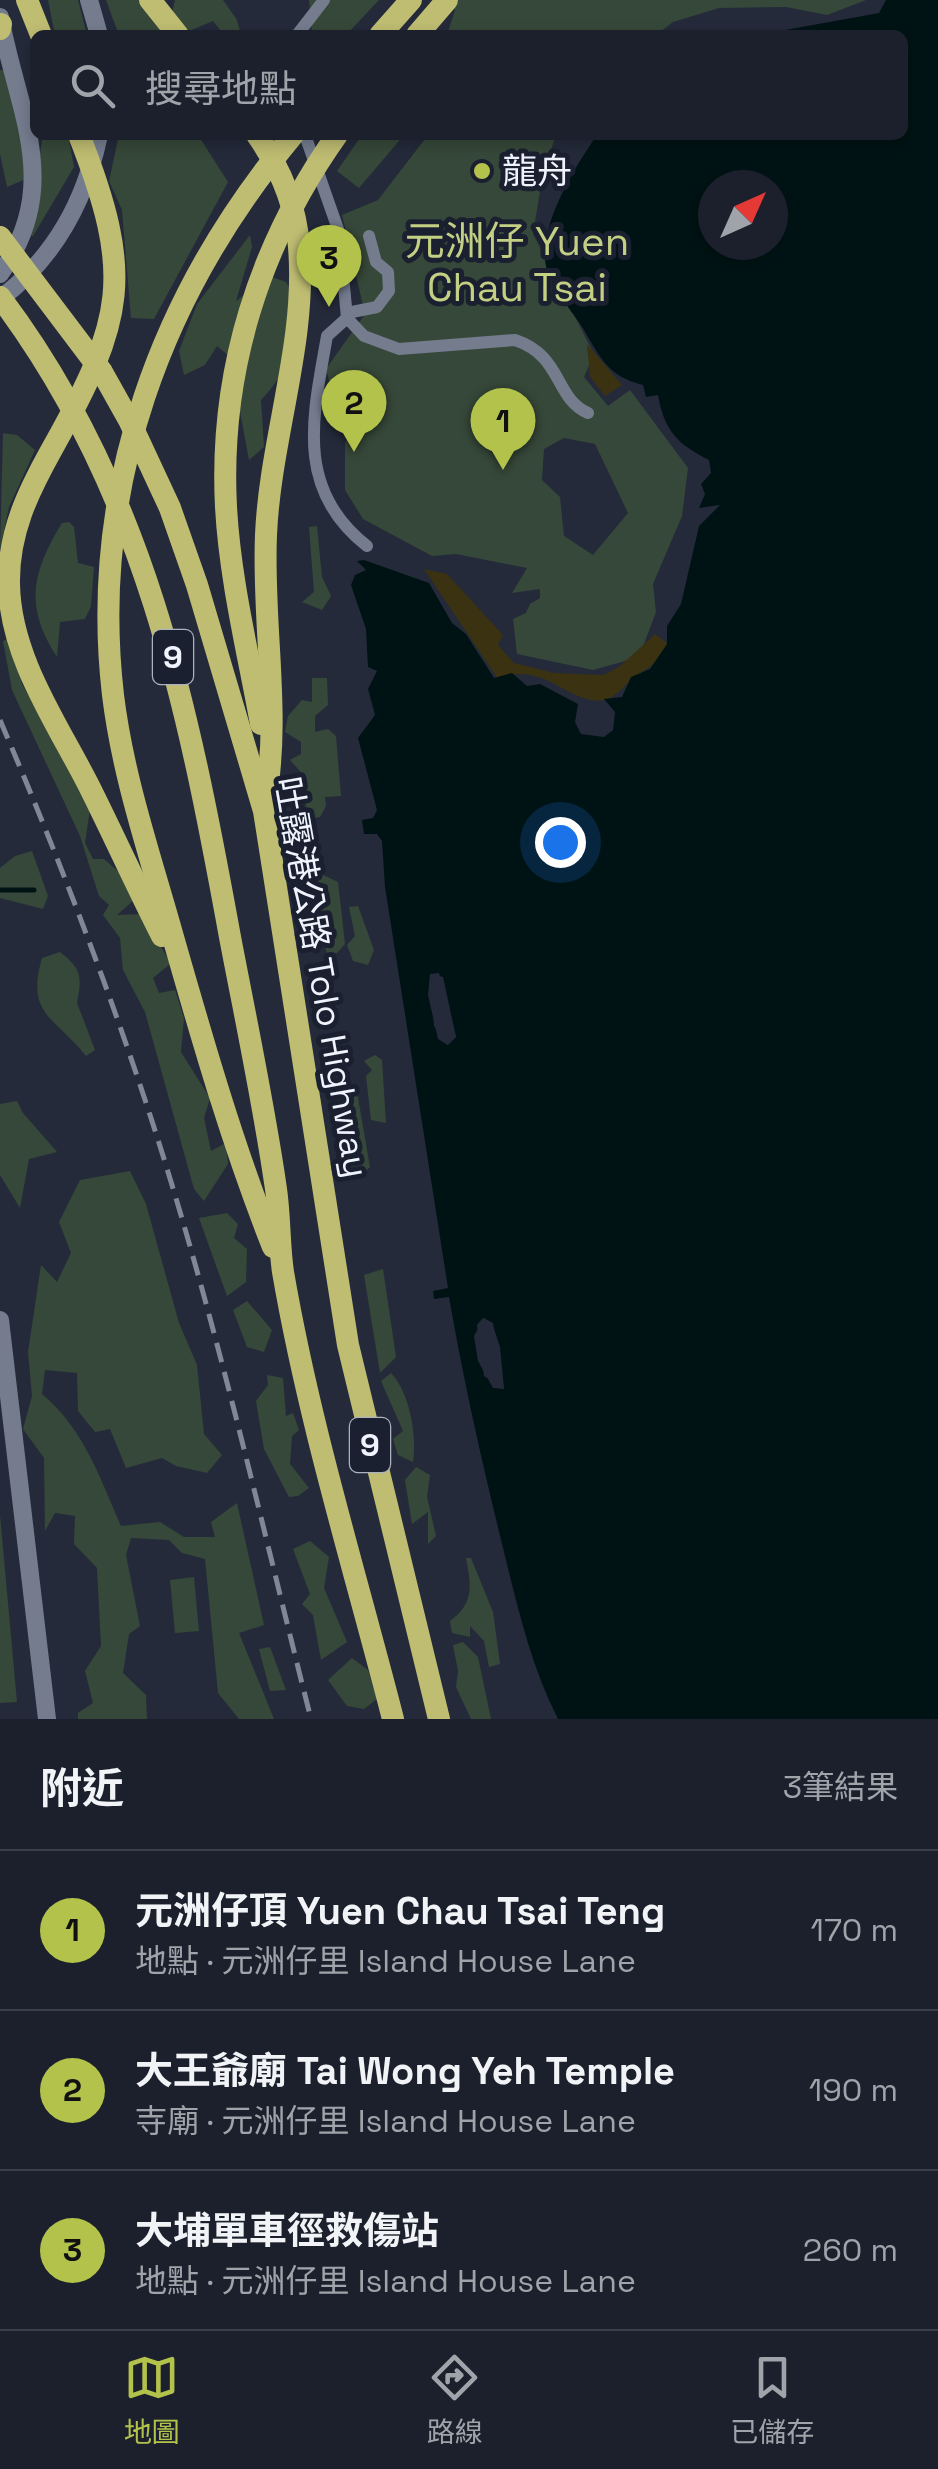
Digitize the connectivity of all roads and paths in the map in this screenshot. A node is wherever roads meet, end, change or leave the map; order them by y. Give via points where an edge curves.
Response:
1 (28, 0) edge
2 (89, 0) edge
3 (150, 0) edge
4 (324, 0) edge
5 (411, 0) edge
6 (447, 0) edge
7 (0, 16) edge
8 (1, 26) edge
9 (38, 30) edge
10 (98, 30) edge
11 (174, 30) edge
12 (299, 30) edge
13 (384, 30) edge
14 (420, 30) edge
15 (81, 140) edge
16 (97, 140) edge
17 (260, 140) edge
18 (288, 140) edge
19 (307, 140) edge
20 (334, 140) edge
21 (370, 236) dead end
22 (0, 237) edge
23 (0, 274) edge
24 (0, 298) edge
25 (347, 316) junction
26 (588, 414) dead end
27 (367, 546) dead end
28 (270, 780) junction
29 (264, 811) junction
30 (190, 999) junction
31 (283, 1271) junction
32 (0, 1320) edge
33 (48, 1719) edge
34 (393, 1719) edge
35 (439, 1719) edge

1 - 9 highway
2 - 10 main road
3 - 11 highway
4 - 12 street
5 - 13 highway
6 - 14 highway
7 - 8 main road
8 - 23 main road via 34,180 30,216
15 - 30 highway via 115,248 116,297 108,335 16,522 8,571 12,615 34,682
16 - 24 main road via 74,214 54,245
17 - 28 highway via 292,204 300,253 266,536 275,750
18 - 30 highway via 223,227 182,299 146,386 122,476 110,572 110,667 119,731
19 - 25 street via 336,222
20 - 28 highway via 284,222 249,310 228,411 226,507
21 - 25 street via 376,262 388,272 389,292 377,306
22 - 29 highway, 吐露港公路 Tolo Highway / 9 via 102,372 156,476 197,585
24 - 31 highway, 9 via 108,482 172,653 211,820 277,1192
25 - 26 street via 364,336 388,348 516,340 534,346
25 - 27 street via 327,336 314,460 325,502
28 - 29 highway
29 - 35 highway, 吐露港公路 Tolo Highway / 9 via 348,1345
30 - 31 highway
31 - 34 highway, 9
32 - 33 main road

